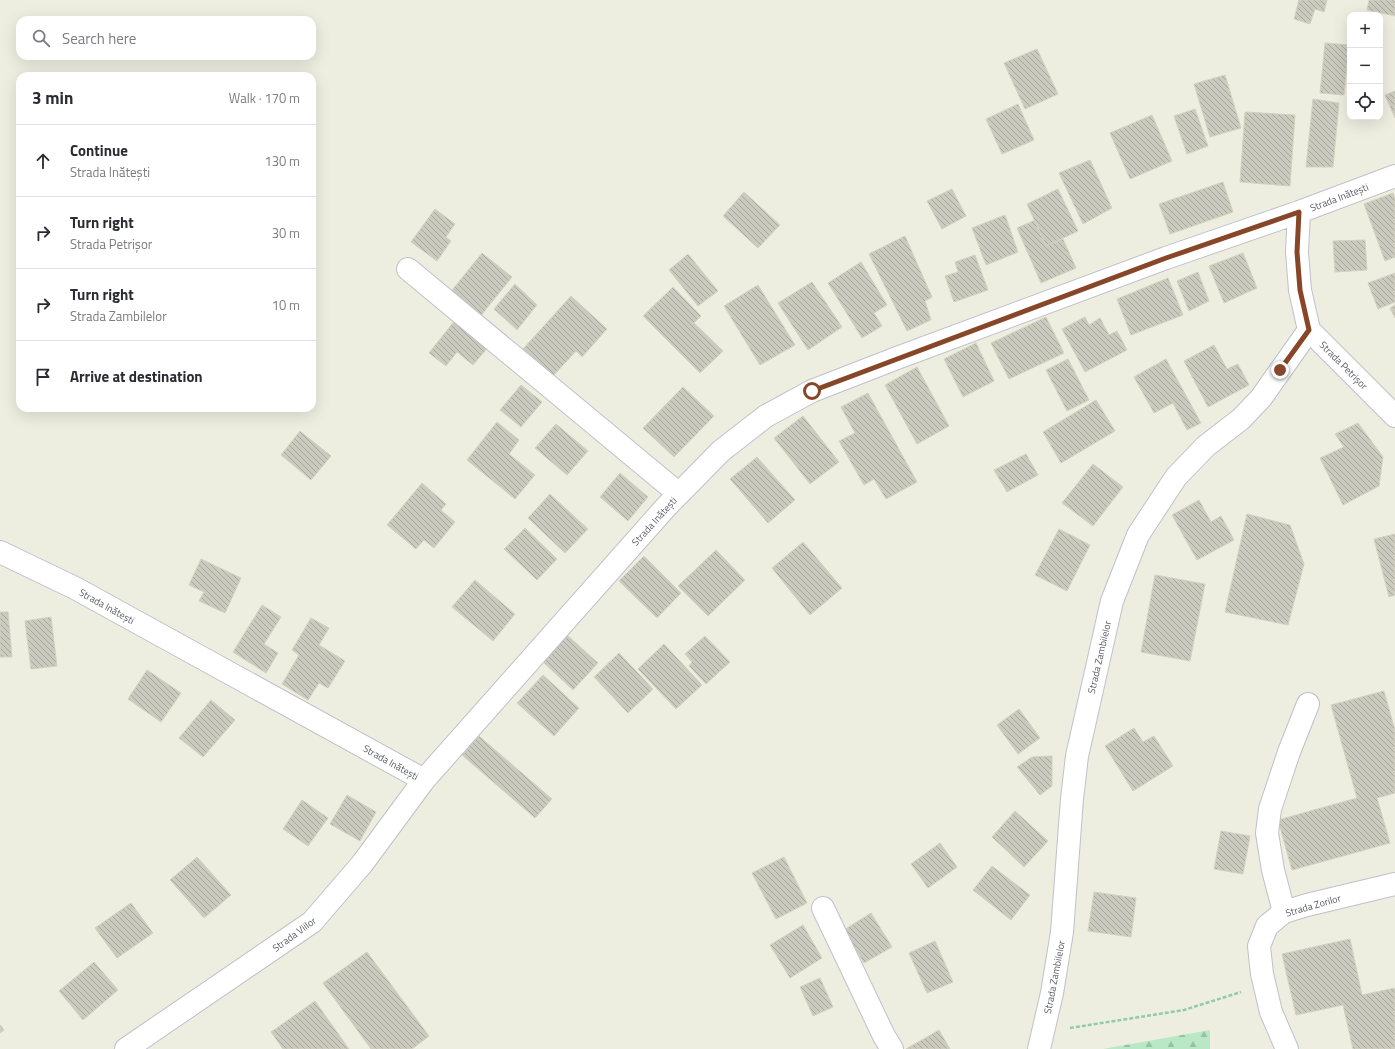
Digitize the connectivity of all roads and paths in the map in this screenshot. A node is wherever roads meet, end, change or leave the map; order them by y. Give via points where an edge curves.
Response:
1 (1395, 176) edge
2 (1299, 212) junction
3 (408, 269) dead end
4 (1309, 330) junction
5 (1395, 416) edge
6 (679, 494) junction
7 (0, 552) edge
8 (1308, 704) dead end
9 (424, 780) junction
10 (1395, 885) edge
11 (823, 908) dead end
12 (1284, 912) junction
13 (1264, 984) junction
14 (1041, 1040) edge
15 (126, 1049) edge
16 (892, 1049) edge
17 (1287, 1049) edge

1 - 2 street, Strada Inătești
2 - 4 street via 1297,252 1300,290
2 - 6 street, Strada Inătești via 1158,261 812,391 760,420 721,451
3 - 6 street
4 - 5 street, Strada Petrișor
4 - 14 street, Strada Zambilelor via 1261,398 1241,419 1206,446 1176,477 1138,535 1112,601 1077,756 1062,932
6 - 9 street, Strada Inătești
7 - 9 street, Strada Inătești via 75,588
8 - 12 street via 1270,809 1267,833 1272,870
9 - 15 street, Strada Viilor via 362,864 312,922
10 - 12 street, Strada Zorilor
11 - 16 street
12 - 13 street, Strada Zorilor via 1267,926 1259,946
13 - 14 path via 1184,1010
13 - 17 street, Strada Zorilor via 1271,1012

